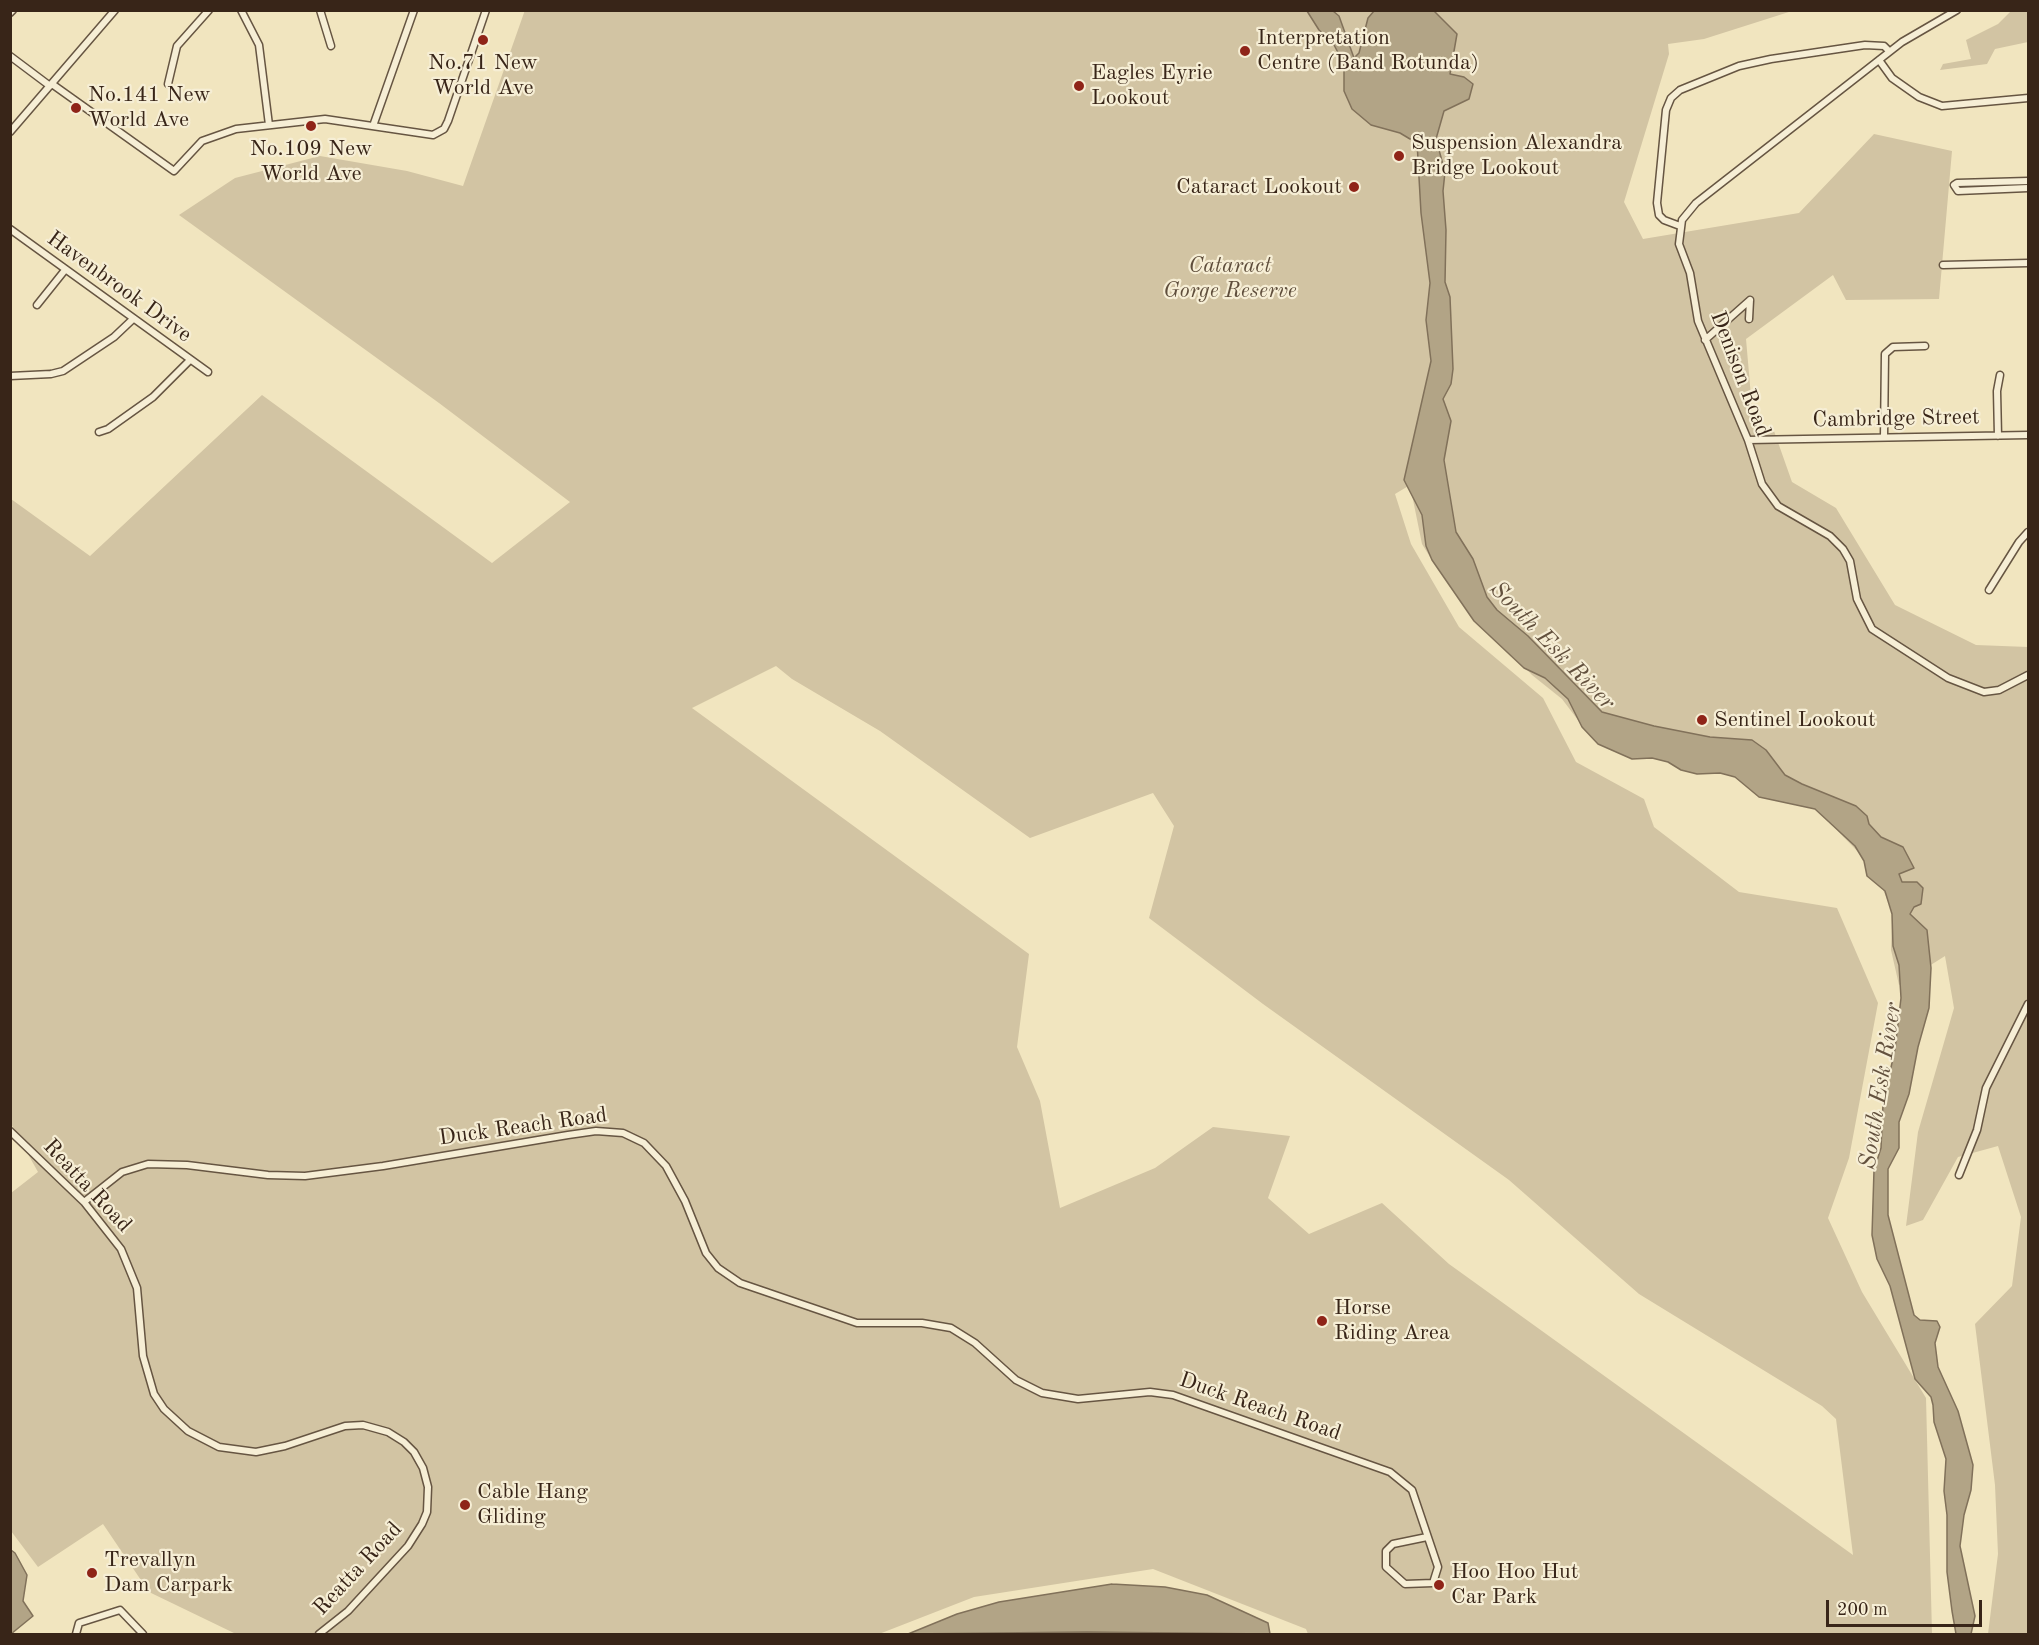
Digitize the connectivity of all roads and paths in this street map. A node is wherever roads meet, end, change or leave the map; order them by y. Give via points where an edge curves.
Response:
1 (116, 10) edge
2 (209, 10) edge
3 (241, 10) edge
4 (320, 10) edge
5 (414, 10) edge
6 (486, 10) edge
7 (1957, 10) edge
8 (331, 46) dead end
9 (1889, 51) junction
10 (10, 56) edge
11 (1879, 60) junction
12 (168, 84) dead end
13 (51, 85) junction
14 (2028, 98) edge
15 (269, 125) junction
16 (373, 126) junction
17 (10, 132) edge
18 (2028, 181) edge
19 (2028, 188) edge
20 (1680, 226) junction
21 (11, 232) edge
22 (2028, 263) edge
23 (1943, 265) dead end
24 (65, 270) junction
25 (37, 306) dead end
26 (133, 319) junction
27 (1749, 320) dead end
28 (1705, 340) junction
29 (1925, 346) dead end
30 (189, 361) junction
31 (207, 372) dead end
32 (2000, 375) dead end
33 (10, 376) edge
34 (1740, 425) junction
35 (99, 432) dead end
36 (2028, 435) edge
37 (1998, 436) junction
38 (1884, 437) junction
39 (1764, 438) junction
40 (1748, 440) junction
41 (2028, 532) edge
42 (1989, 590) dead end
43 (2028, 675) edge
44 (2028, 1004) edge
45 (10, 1131) edge
46 (1959, 1175) dead end
47 (84, 1202) junction
48 (1427, 1537) junction
49 (76, 1635) edge
50 (143, 1635) edge
51 (319, 1635) edge

1 - 13 street
2 - 12 street via 177,46
3 - 15 street via 259,45
4 - 8 street
5 - 16 street
6 - 16 street via 444,129 433,135
7 - 9 street
9 - 11 street
9 - 20 street via 1884,46 1857,45 1762,61 1680,90 1668,104 1664,120 1657,203 1659,215
10 - 13 street
11 - 14 street via 1892,78 1942,106
11 - 20 street via 1696,203
13 - 15 street via 174,171 189,153 212,137
13 - 17 street
15 - 16 street via 325,119
18 - 19 street via 1957,183 1954,189
20 - 28 street, Denison Road via 1680,248 1690,273
21 - 24 street, Havenbrook Drive
22 - 23 street
24 - 25 street
24 - 26 street, Havenbrook Drive
26 - 30 street, Havenbrook Drive
26 - 33 street via 114,337 63,371
27 - 28 street via 1750,300
28 - 34 street, Denison Road
29 - 38 street via 1893,347 1885,354
30 - 31 street, Havenbrook Drive
30 - 35 street via 153,397
32 - 37 street
34 - 39 street, Cambridge Street
34 - 40 street, Denison Road
36 - 37 street, Cambridge Street
37 - 38 street, Cambridge Street
38 - 39 street, Cambridge Street
39 - 40 street, Cambridge Street
40 - 43 street, Denison Road via 1771,499 1830,536 1843,549 1850,561 1862,610 1876,633 1957,683 1984,692 1999,690
41 - 42 street
44 - 46 street via 1986,1088 1977,1130
45 - 47 street, Reatta Road
47 - 48 street, Duck Reach Road via 122,1172 148,1164 305,1176 577,1134 623,1133 644,1143 666,1166 706,1253 717,1268 740,1283 857,1323 922,1323 951,1328 975,1343 1016,1380 1042,1393 1078,1399 1150,1392 1173,1395 1372,1464 1410,1487
47 - 51 street, Reatta Road via 113,1237 137,1288 143,1356 154,1394 188,1431 219,1447 256,1452 363,1425 398,1438 418,1459 428,1487 423,1524 408,1546 348,1611
48 - 48 street, Duck Reach Road via 1438,1567 1435,1582 1411,1585 1395,1577 1385,1563 1388,1548
49 - 50 street via 79,1623 120,1610

